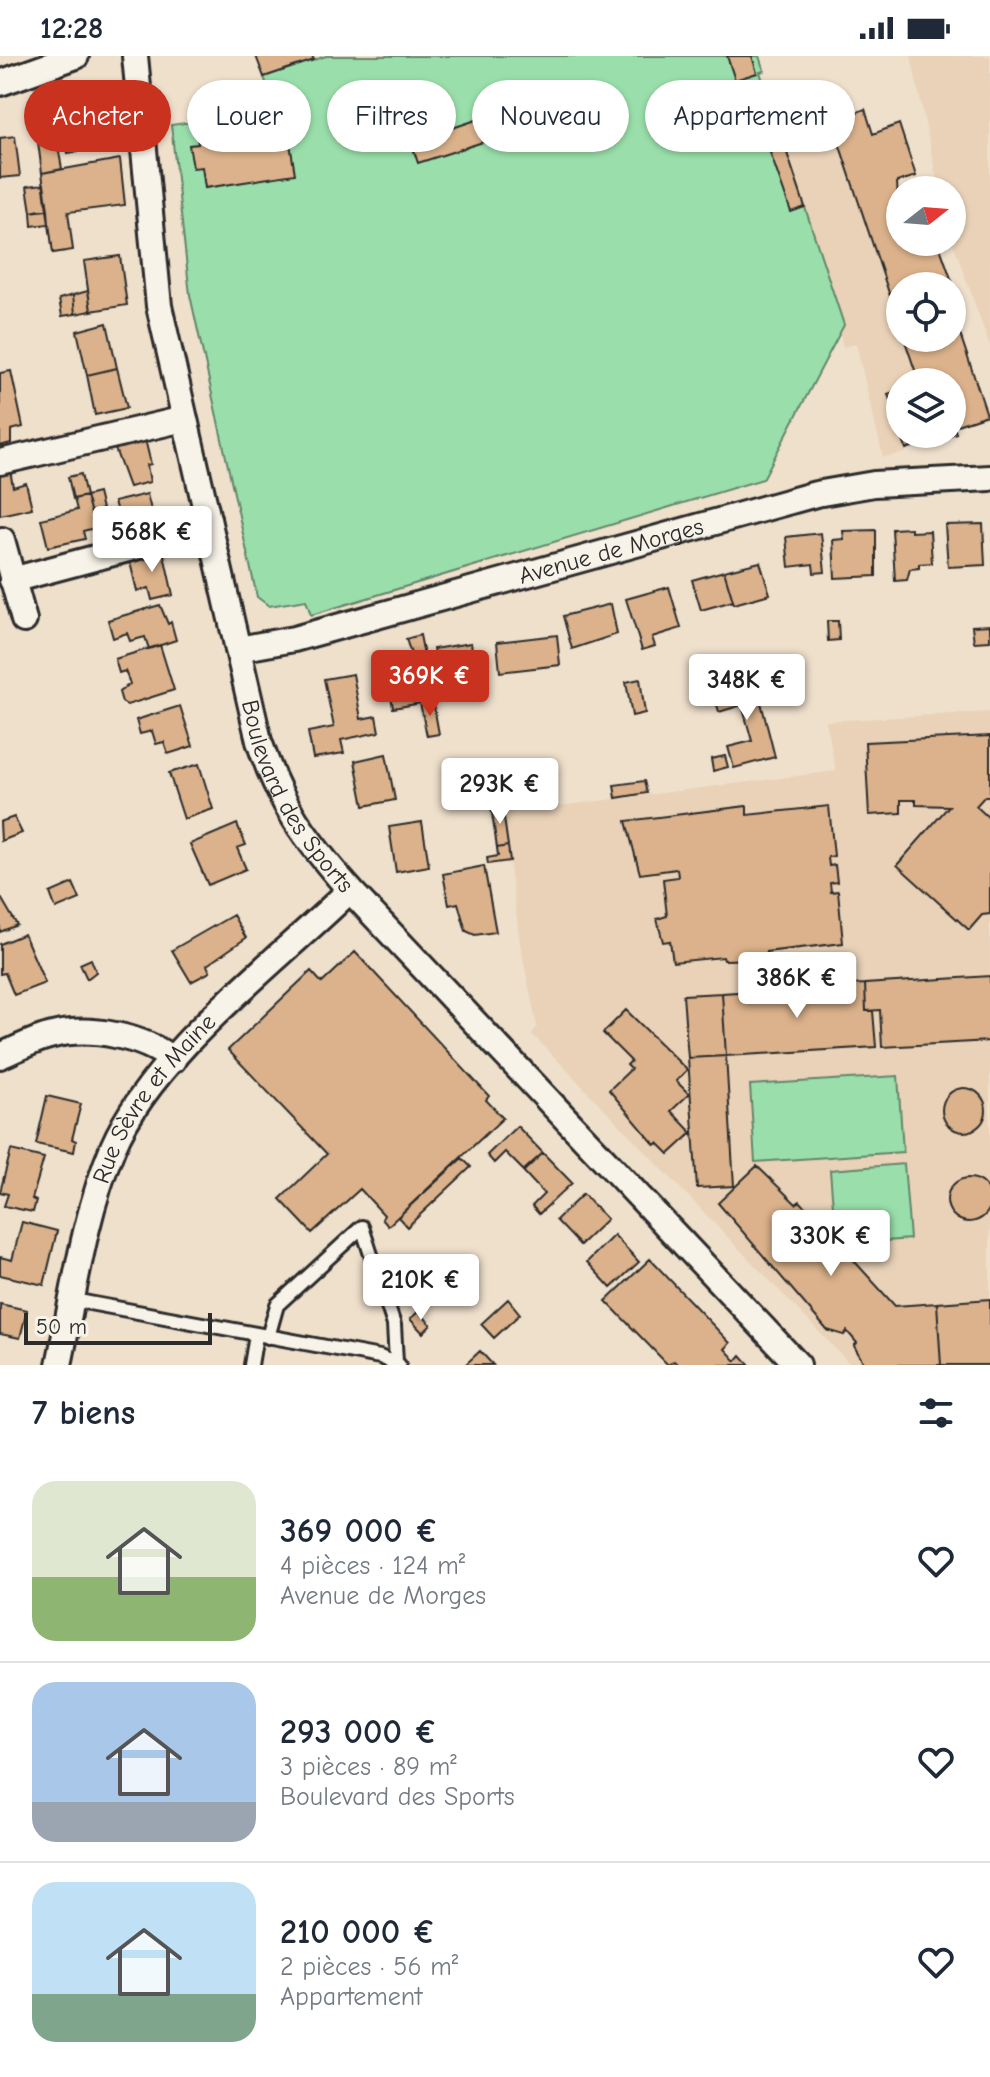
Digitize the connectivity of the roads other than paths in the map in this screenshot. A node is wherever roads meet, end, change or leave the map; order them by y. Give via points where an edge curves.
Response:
1 (76, 56) edge
2 (135, 56) edge
3 (27, 65) edge
4 (0, 83) edge
5 (184, 419) junction
6 (0, 462) edge
7 (990, 478) edge
8 (208, 519) junction
9 (2, 540) dead end
10 (12, 580) junction
11 (24, 620) dead end
12 (238, 649) junction
13 (350, 890) junction
14 (0, 1056) edge
15 (173, 1060) junction
16 (73, 1300) junction
17 (262, 1336) junction
18 (398, 1364) edge
19 (59, 1365) edge
20 (251, 1365) edge
21 (798, 1365) edge

1 - 3 street
2 - 5 street, Boulevard des Sports via 159,306
3 - 4 street
5 - 6 street
5 - 8 street, Boulevard des Sports
7 - 12 street, Avenue de Morges via 874,484 816,494 294,639
8 - 10 street via 176,528 162,540
8 - 12 street, Boulevard des Sports
9 - 10 street
10 - 11 street
12 - 13 street, Boulevard des Sports via 273,784 292,820
13 - 15 street, Rue Sèvre et Maine
13 - 21 street, Boulevard des Sports
14 - 15 street via 69,1032 137,1040
15 - 16 street, Rue Sèvre et Maine via 131,1114 114,1146 92,1213
16 - 17 lane
16 - 19 street, Rue Sèvre et Maine
17 - 18 lane
17 - 18 lane via 277,1305 362,1227 394,1325
17 - 20 lane

